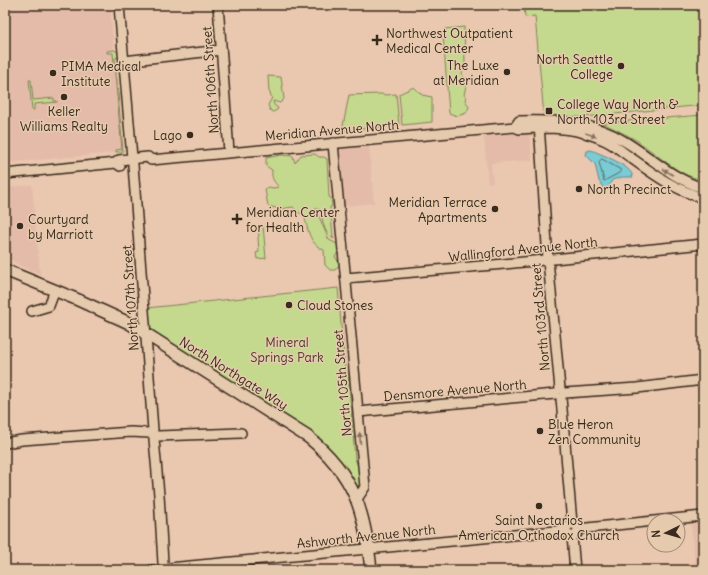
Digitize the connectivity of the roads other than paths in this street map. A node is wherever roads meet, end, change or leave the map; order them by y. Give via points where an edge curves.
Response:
1 (119, 5) edge
2 (218, 5) edge
3 (221, 50) junction
4 (124, 61) junction
5 (539, 126) junction
6 (515, 127) junction
7 (333, 143) junction
8 (229, 152) junction
9 (132, 162) junction
10 (5, 174) edge
11 (703, 188) edge
12 (703, 198) edge
13 (703, 244) edge
14 (548, 260) junction
15 (5, 270) edge
16 (346, 278) junction
17 (55, 290) junction
18 (32, 311) dead end
19 (145, 333) junction
20 (703, 380) edge
21 (560, 393) junction
22 (358, 412) junction
23 (241, 433) dead end
24 (153, 435) junction
25 (5, 443) edge
26 (357, 500) junction
27 (703, 516) edge
28 (686, 518) edge
29 (646, 522) edge
30 (572, 530) junction
31 (369, 548) junction
32 (163, 568) edge
33 (152, 570) edge
34 (371, 570) edge
35 (575, 570) edge

1 - 4 street, North 107th Street
2 - 3 street, North 106th Street
3 - 4 street
3 - 8 street, North 106th Street
4 - 9 street, North 107th Street
5 - 6 street via 519,129
5 -> 12 street via 578,131 601,138 666,183
5 - 14 street, North 103rd Street
6 - 7 street, Meridian Avenue North
11 -> 6 street via 671,174 625,141 595,128 572,122 539,120 519,121
7 - 8 street, Meridian Avenue North
7 - 16 street, North 105th Street
8 - 9 street, Meridian Avenue North via 151,160 148,157
9 - 10 street, Meridian Avenue North via 119,160 116,163
9 - 19 street, North 107th Street
13 - 14 street, Wallingford Avenue North
14 - 16 street, Wallingford Avenue North
14 - 21 street, North 103rd Street
15 - 17 main road, North Northgate Way
16 - 22 street, North 105th Street
17 - 18 street via 49,306
17 - 19 main road, North Northgate Way via 112,315
19 - 24 street, North 107th Street
19 - 26 main road, North Northgate Way via 308,437 326,452
20 - 21 street, Densmore Avenue North
21 - 22 street, Densmore Avenue North
21 - 30 street, North 103rd Street
26 -> 22 street, North 105th Street via 365,487
23 - 24 street
24 - 25 street via 131,432
24 - 32 street, North 107th Street
26 - 31 main road, North Northgate Way via 365,522
27 - 28 street, Ashworth Avenue North
29 - 30 street, Ashworth Avenue North
30 - 31 street, Ashworth Avenue North
30 - 35 street, North 103rd Street
31 - 32 street, Ashworth Avenue North
31 - 34 main road, North Northgate Way
32 - 33 street, Ashworth Avenue North

